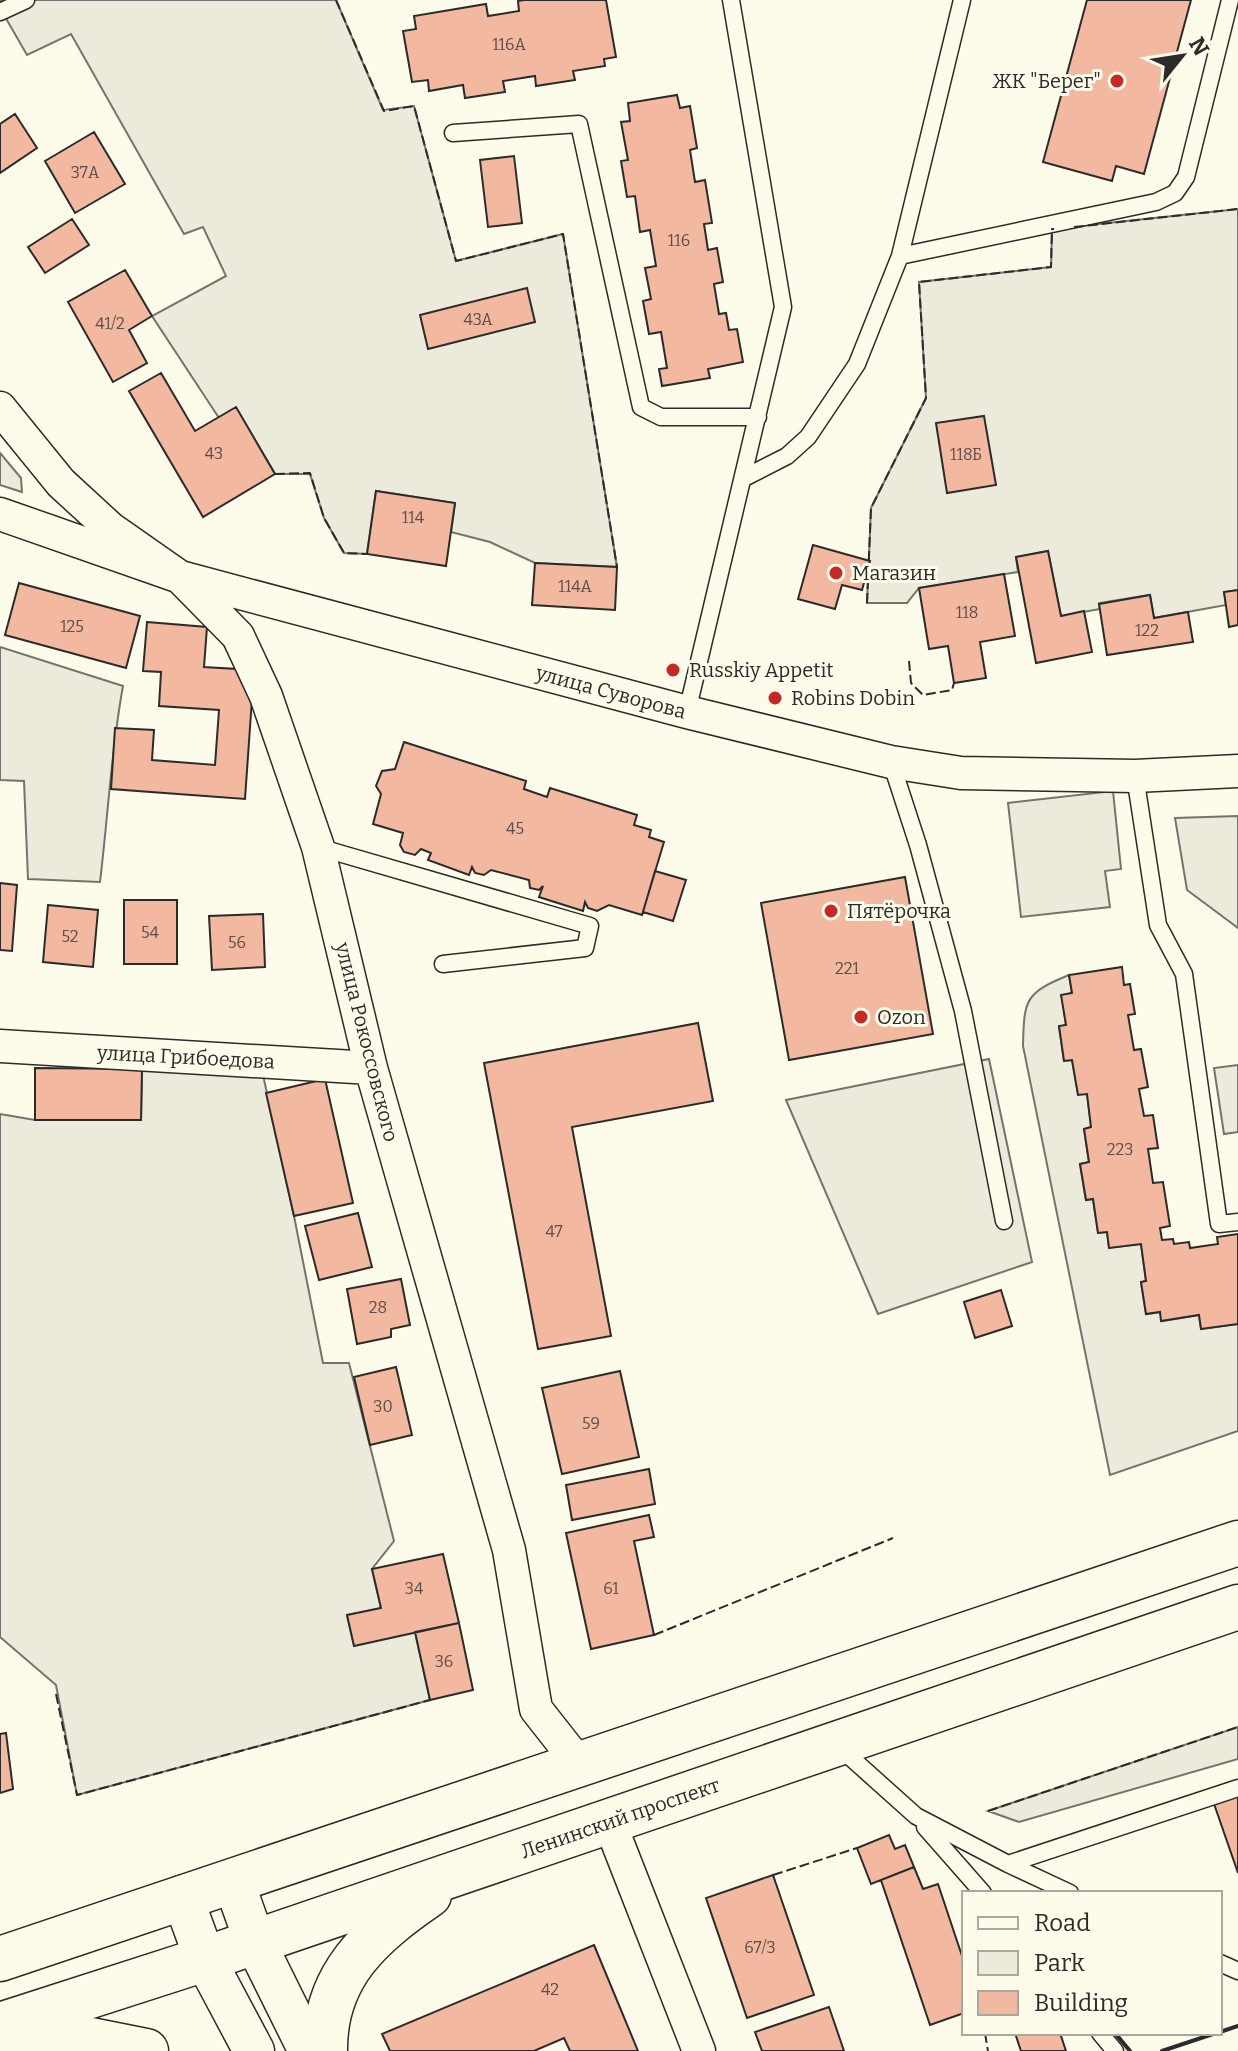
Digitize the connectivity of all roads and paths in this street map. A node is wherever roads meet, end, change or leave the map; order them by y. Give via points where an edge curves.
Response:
1 (26, 0) edge
2 (731, 0) edge
3 (962, 0) edge
4 (1230, 0) edge
5 (0, 12) edge
6 (453, 133) dead end
7 (900, 256) junction
8 (0, 408) edge
9 (758, 417) junction
10 (744, 478) junction
11 (0, 514) edge
12 (180, 577) junction
13 (687, 712) junction
14 (891, 762) junction
15 (1238, 771) edge
16 (1135, 776) junction
17 (318, 847) junction
18 (443, 964) dead end
19 (0, 1046) edge
20 (371, 1068) junction
21 (1004, 1221) dead end
22 (1238, 1222) edge
23 (1238, 1543) edge
24 (1238, 1607) edge
25 (835, 1744) junction
26 (580, 1765) junction
27 (1238, 1788) edge
28 (916, 1816) junction
29 (609, 1821) junction
30 (1008, 1864) junction
31 (462, 1872) junction
32 (233, 1880) junction
33 (981, 1891) edge
34 (1066, 1891) edge
35 (182, 1896) junction
36 (255, 1942) junction
37 (0, 1959) edge
38 (205, 1959) junction
39 (0, 2025) edge
40 (0, 2033) edge
41 (1102, 2035) edge
42 (146, 2051) edge
43 (254, 2051) edge
44 (309, 2051) edge
45 (325, 2051) edge
46 (699, 2051) edge
47 (1115, 2051) edge

1 - 5 lane
2 - 9 lane via 783,307
3 - 7 lane
4 - 7 lane via 1186,177 1175,193 1156,202
6 - 9 lane via 579,124 641,407 661,417
7 - 10 lane via 857,364 808,437 787,456
8 - 12 street, улица Рокоссовского via 71,492 110,528
9 - 10 lane
10 - 13 lane
11 - 12 street, улица Суворова
12 - 13 street, улица Суворова
12 - 17 street, улица Рокоссовского via 238,636 266,696
13 - 14 street, улица Суворова
14 - 16 street, улица Суворова via 961,773
14 - 21 lane via 963,1011
15 - 16 street, улица Суворова
16 - 22 lane via 1158,925 1184,974 1219,1224
17 - 18 lane via 590,926 585,948
17 - 20 street, улица Рокоссовского
19 - 20 street, улица Грибоедова
20 - 26 street, улица Рокоссовского via 509,1550 536,1709
23 - 26 main road
24 - 25 main road, Ленинский проспект
25 - 28 lane
25 - 29 main road, Ленинский проспект
26 - 32 main road
27 - 30 lane
28 - 30 lane
28 - 33 lane
29 - 31 main road, Ленинский проспект
29 - 46 street
30 - 34 lane
31 - 36 main road, Ленинский проспект
31 - 45 main road via 402,1914 360,1953 330,2003
32 - 35 main road
32 - 36 street
35 - 37 main road
35 - 38 street
36 - 38 main road, Ленинский проспект
36 - 44 street
38 - 39 main road, Ленинский проспект
38 - 43 street
40 - 42 main road via 66,2035
41 - 47 lane

